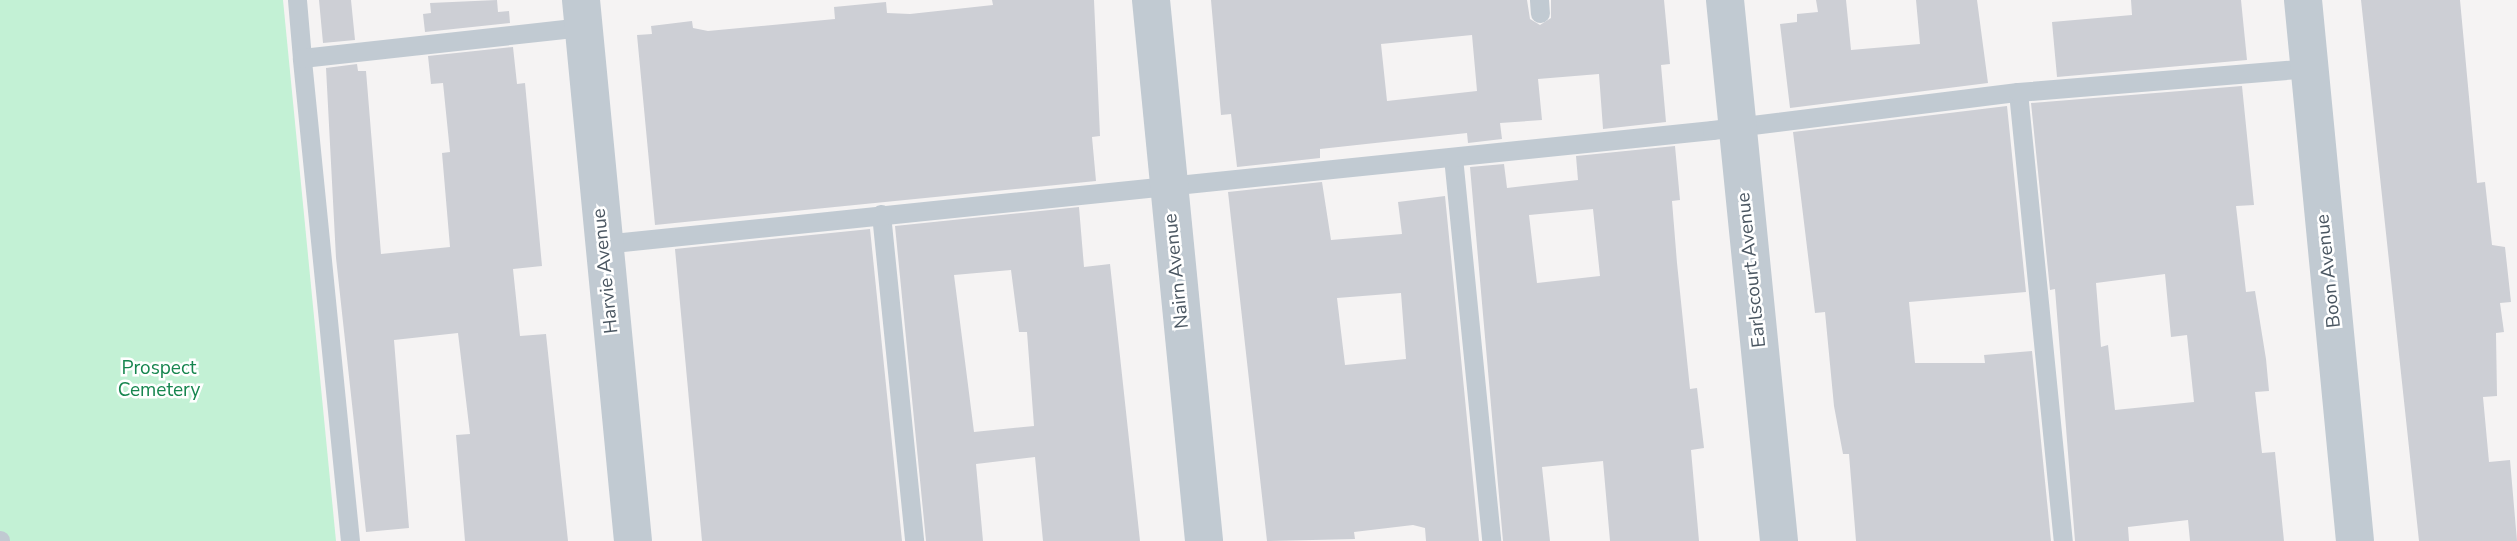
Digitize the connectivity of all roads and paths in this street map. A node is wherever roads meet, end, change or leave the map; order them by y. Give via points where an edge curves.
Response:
1 (297, 0) edge
2 (1151, 0) edge
3 (1725, 0) edge
4 (2303, 0) edge
5 (582, 14) edge
6 (302, 58) junction
7 (2308, 68) junction
8 (2018, 92) junction
9 (1738, 127) junction
10 (1453, 157) junction
11 (1169, 187) junction
12 (881, 214) junction
13 (603, 244) junction
14 (350, 541) edge
15 (633, 541) edge
16 (914, 541) edge
17 (1204, 541) edge
18 (1491, 541) edge
19 (1779, 541) edge
20 (2063, 541) edge
21 (2355, 541) edge

1 - 6 lane
2 - 11 street, Nairn Avenue
3 - 9 street, Earlscourt Avenue
4 - 7 street, Boon Avenue
5 - 6 lane
5 - 13 street, Harvie Avenue
6 - 14 lane
7 - 8 lane
7 - 21 street, Boon Avenue
8 - 9 lane
8 - 20 lane
9 - 10 lane
9 - 19 street, Earlscourt Avenue
10 - 11 lane
10 - 18 lane
11 - 12 lane
11 - 17 street, Nairn Avenue
12 - 13 lane
12 - 16 lane
13 - 15 street, Harvie Avenue

